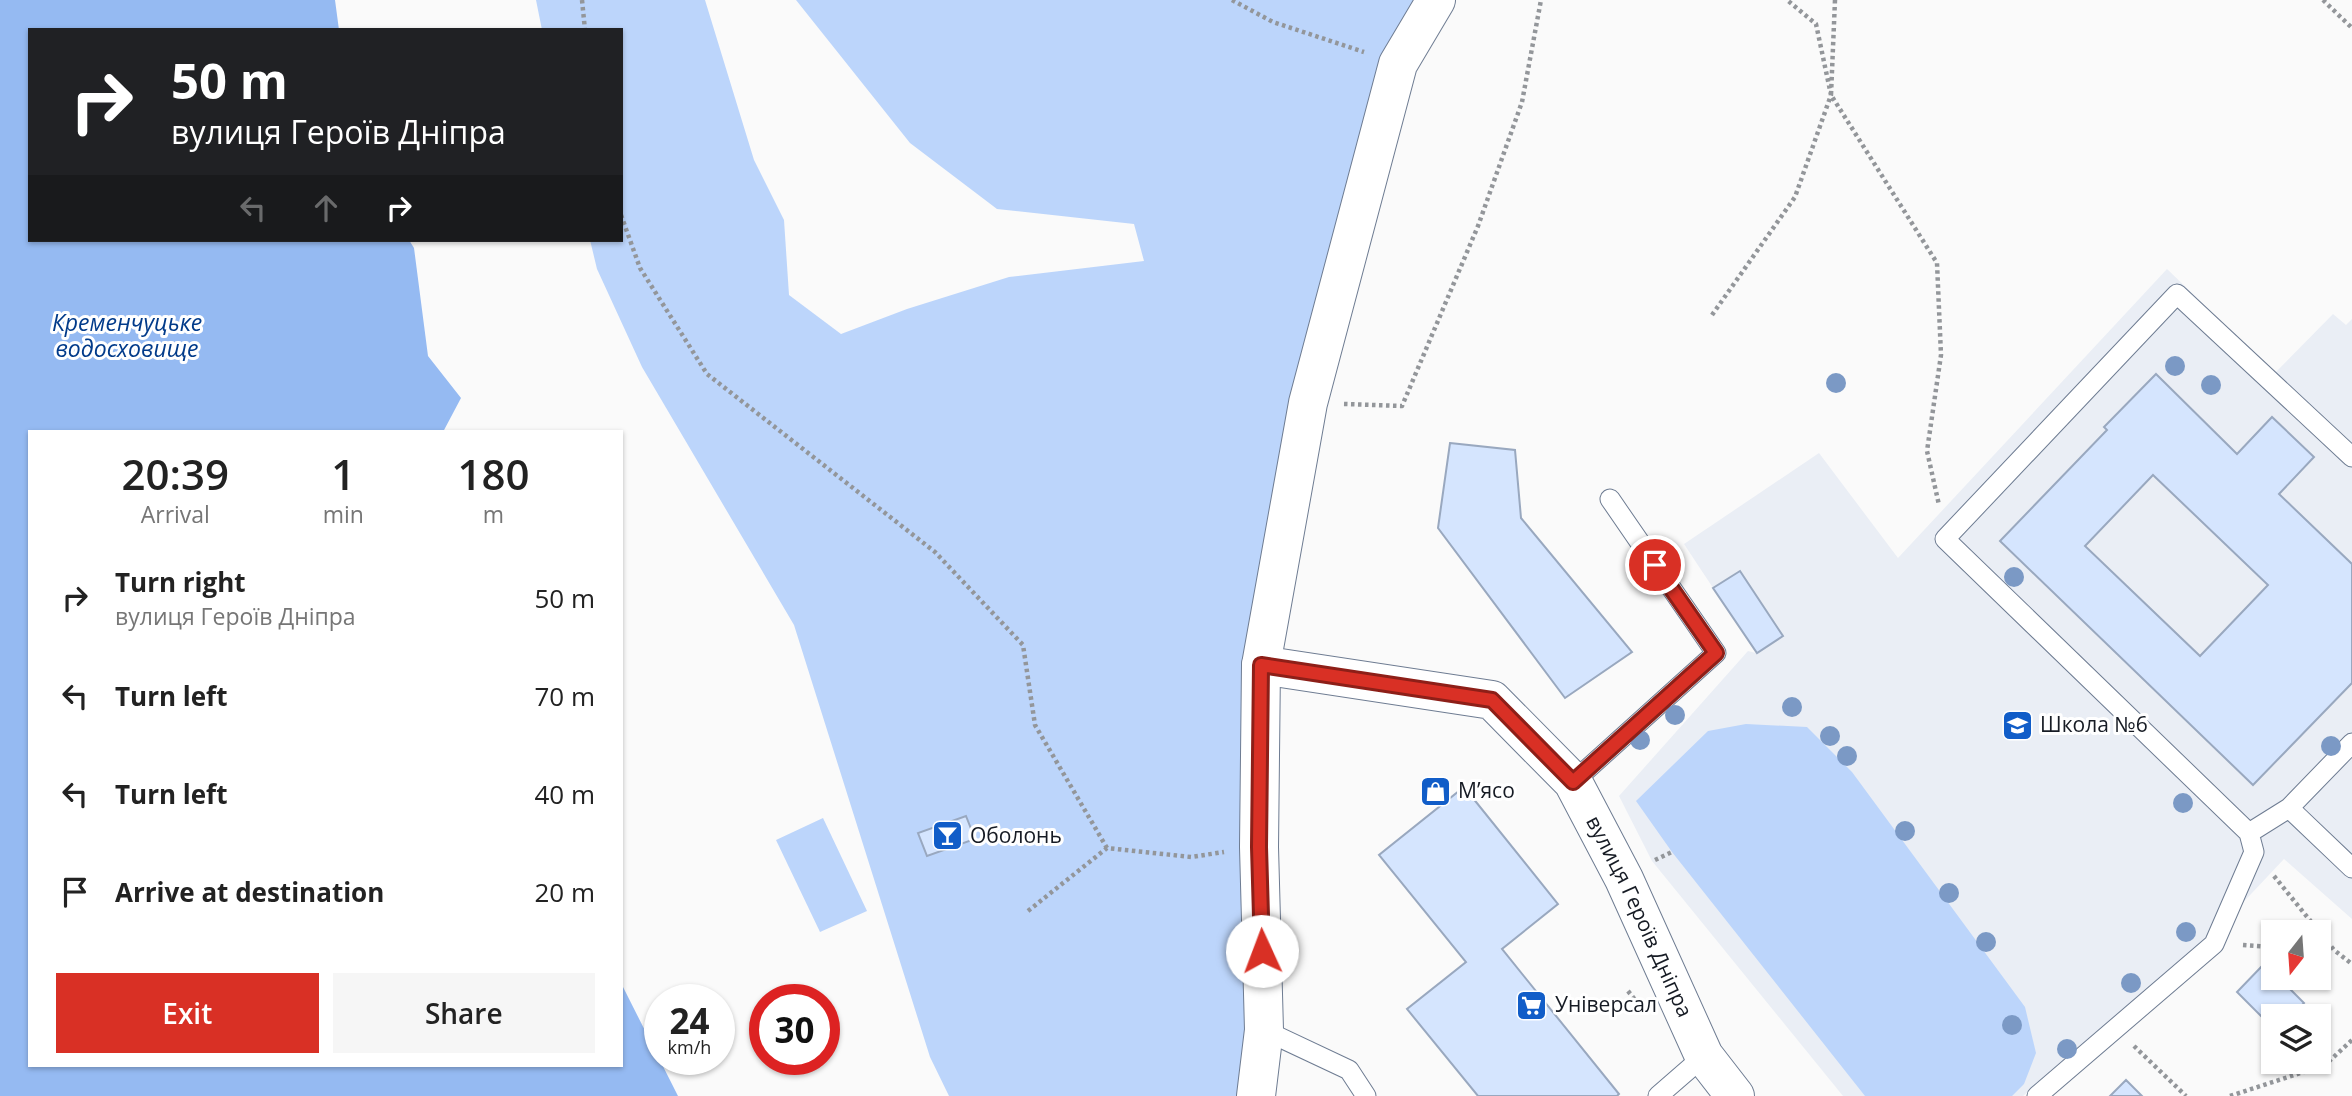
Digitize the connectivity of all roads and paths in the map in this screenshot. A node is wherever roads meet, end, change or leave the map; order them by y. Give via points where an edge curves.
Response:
1 (582, 0) edge
2 (1232, 0) edge
3 (1436, 0) edge
4 (1541, 0) edge
5 (1787, 0) edge
6 (1835, 0) edge
7 (2323, 0) edge
8 (585, 28) edge
9 (2352, 28) edge
10 (1398, 64) junction
11 (1831, 95) junction
12 (623, 221) edge
13 (1712, 315) dead end
14 (1308, 403) junction
15 (2352, 457) edge
16 (1610, 499) dead end
17 (1945, 539) junction
18 (1261, 665) junction
19 (2352, 743) edge
20 (1573, 782) junction
21 (2289, 808) junction
22 (2251, 843) junction
23 (1259, 847) junction
24 (1107, 848) junction
25 (2352, 868) edge
26 (1028, 911) dead end
27 (2331, 950) edge
28 (2334, 950) junction
29 (2352, 964) edge
30 (2116, 1029) junction
31 (1264, 1030) junction
32 (2352, 1040) edge
33 (1704, 1056) junction
34 (1256, 1094) edge
35 (1366, 1096) edge
36 (1658, 1096) edge
37 (1735, 1096) edge
38 (2038, 1096) edge
39 (2186, 1096) edge
40 (2230, 1096) edge

1 - 8 path
2 - 10 path via 1273,22
3 - 10 street
4 - 14 path via 1522,102 1478,226 1402,406
5 - 11 path via 1816,24
6 - 11 path
7 - 9 path
10 - 14 street
11 - 13 path via 1795,197
11 - 17 path via 1937,263 1941,355 1927,451
12 - 24 path via 640,268 707,374 935,552 1023,645 1035,725
14 - 18 street
15 - 17 lane via 2177,293
16 - 20 lane via 1716,653
17 - 22 lane
18 - 20 street, вулиця Героїв Дніпра via 1492,700
18 - 23 street
19 - 21 lane
20 - 33 street, вулиця Героїв Дніпра via 1625,879
21 - 22 lane
21 - 25 lane
22 - 28 path
22 - 30 lane via 2214,944
23 - 24 path via 1191,857
23 - 31 street
24 - 26 path
27 - 28 path
28 - 29 path
30 - 38 lane
30 - 39 path
31 - 34 street
31 - 35 lane via 1349,1070
32 - 40 path via 2325,1065
33 - 36 lane
33 - 37 street, вулиця Героїв Дніпра

